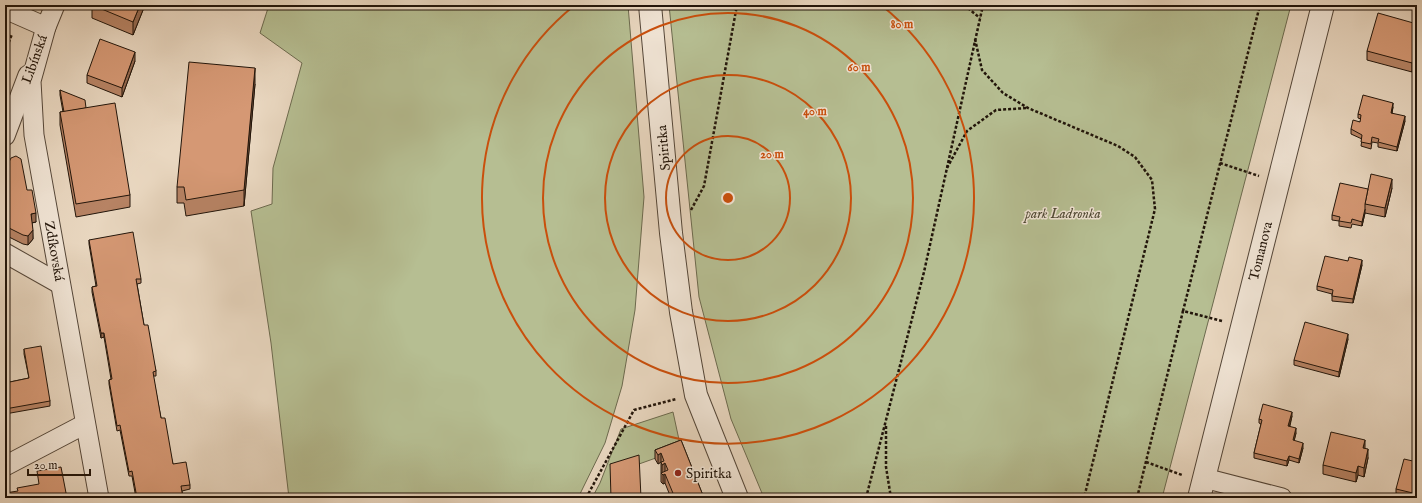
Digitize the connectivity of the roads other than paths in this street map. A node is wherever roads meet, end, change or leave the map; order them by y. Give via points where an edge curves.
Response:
1 (55, 5) edge
2 (650, 5) edge
3 (1323, 5) edge
4 (5, 9) edge
5 (46, 27) junction
6 (5, 136) edge
7 (5, 253) edge
8 (60, 284) junction
9 (86, 424) junction
10 (5, 466) edge
11 (1201, 488) edge
12 (99, 498) edge
13 (737, 498) edge
14 (1282, 498) edge

1 - 5 street, Zdíkovská
2 - 13 street, Spiritka via 671,233 681,312 696,395
3 - 11 street, Tomanova
4 - 5 street
5 - 6 street, Libínská
5 - 8 street, Zdíkovská via 31,81 34,135
7 - 8 street
8 - 9 street, Zdíkovská
9 - 10 street
9 - 12 street, Zdíkovská
11 - 14 street

